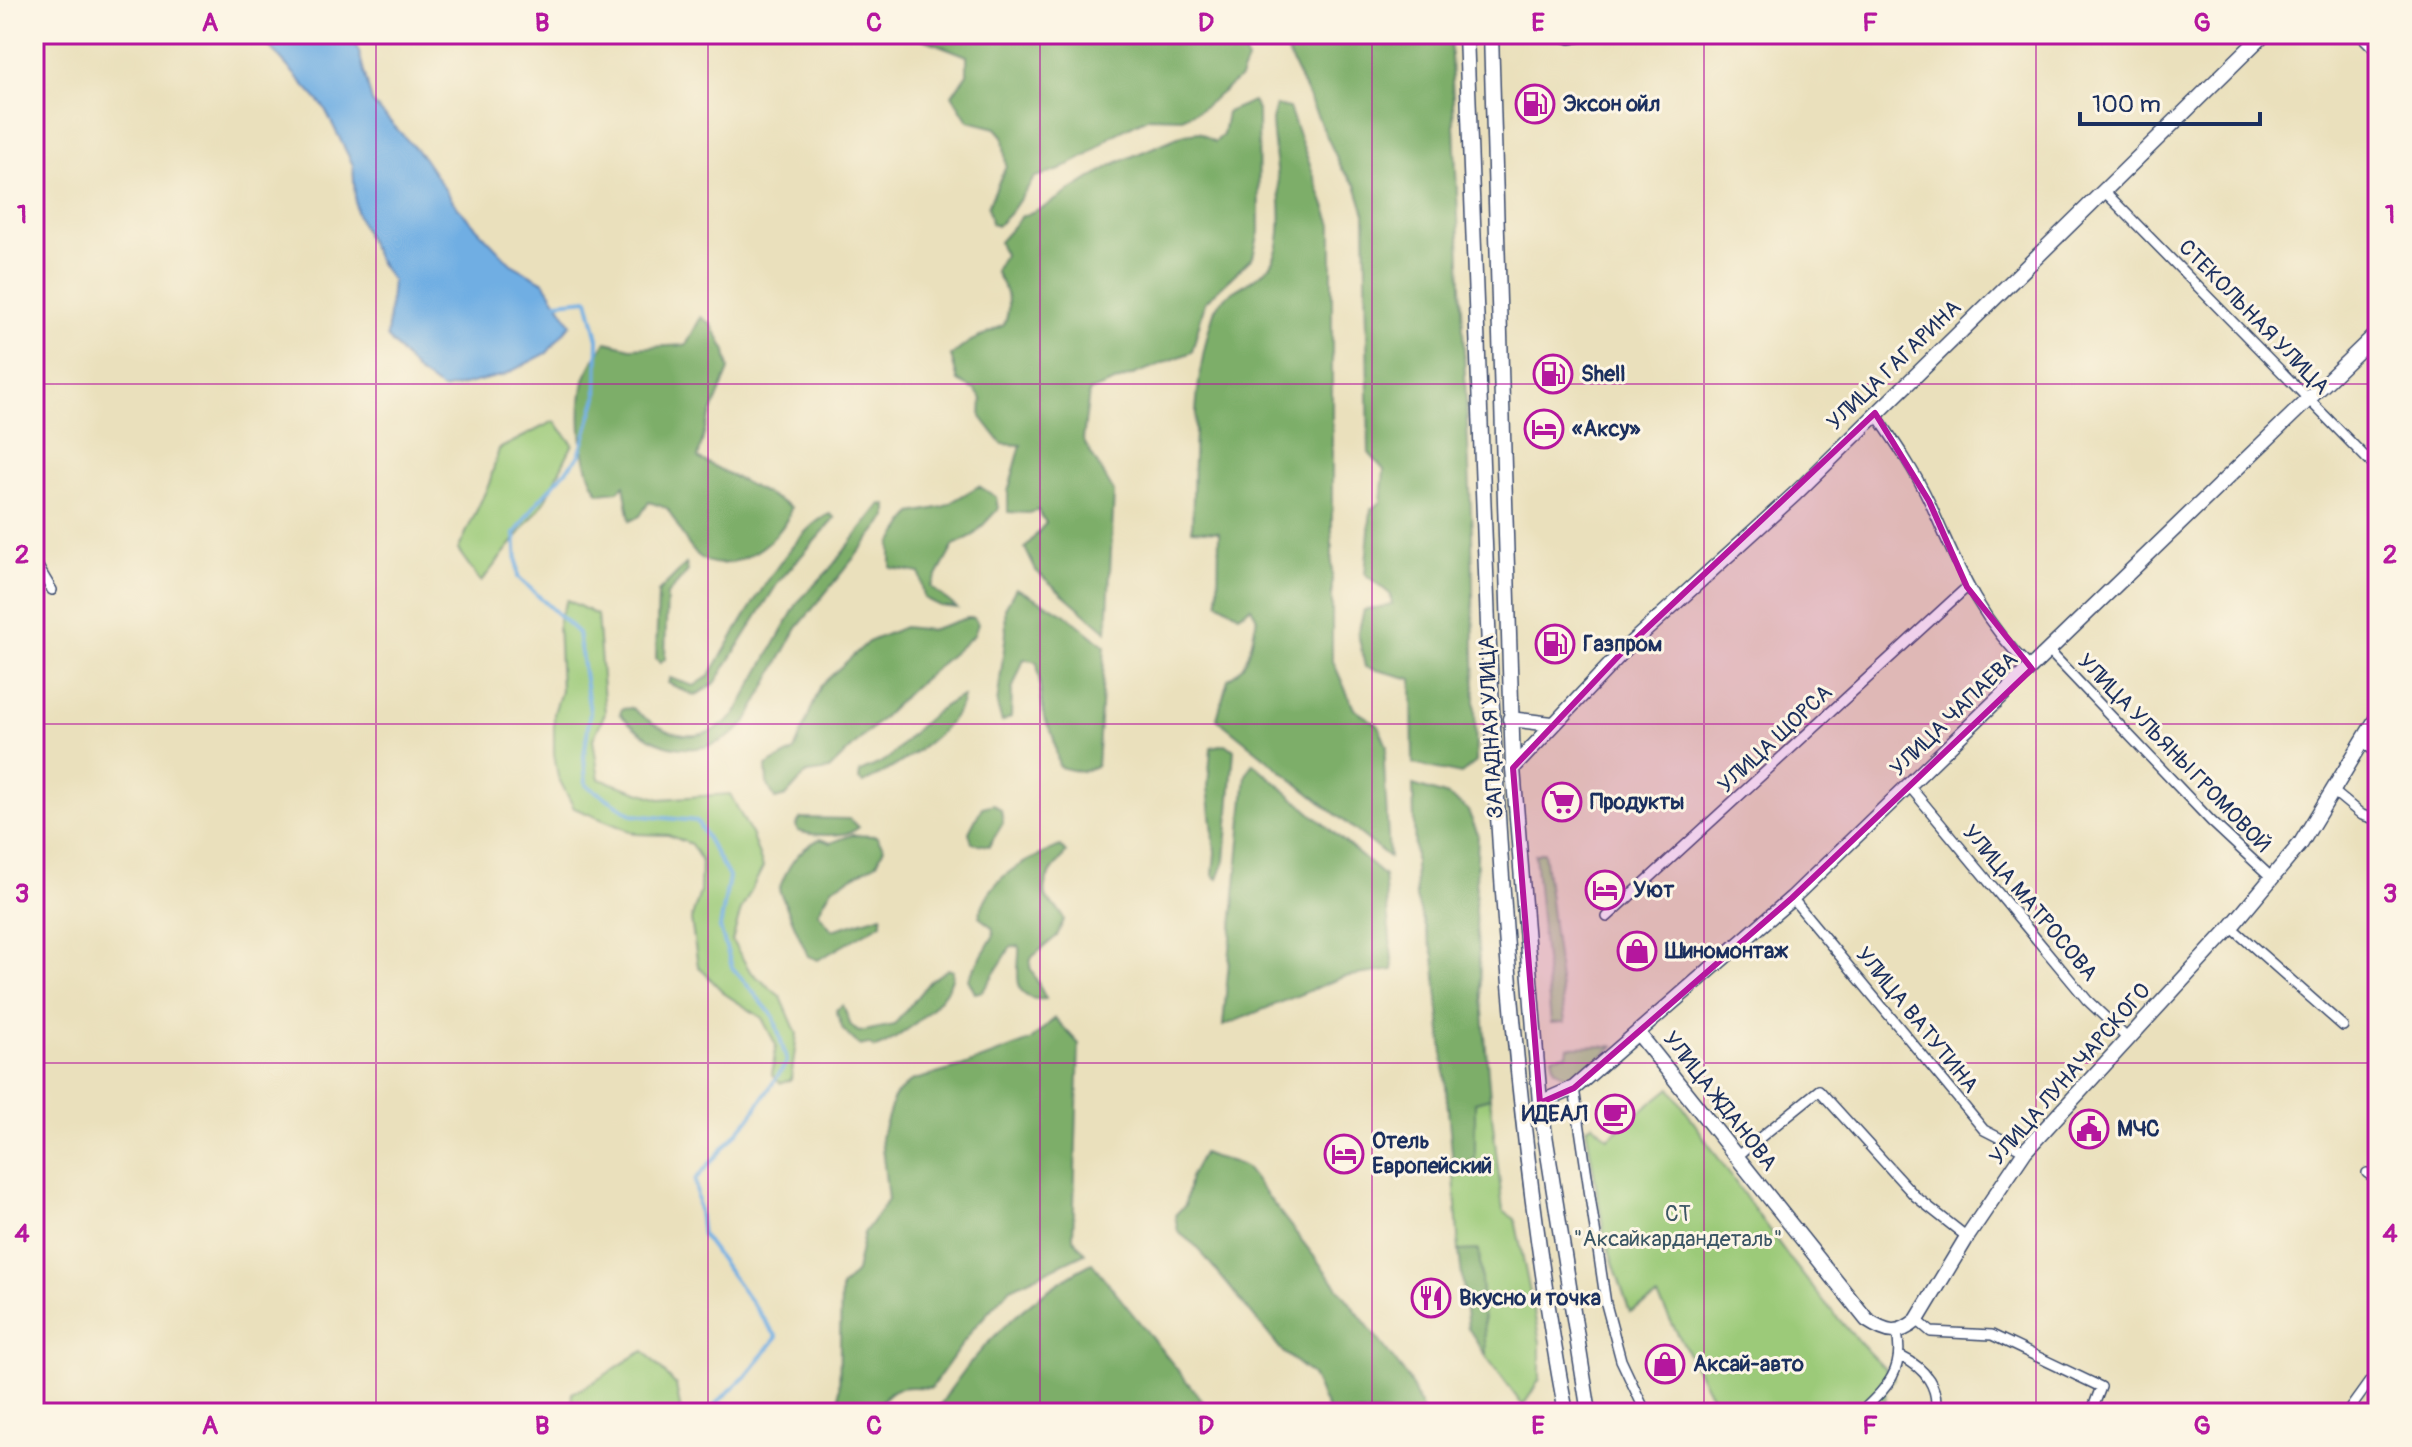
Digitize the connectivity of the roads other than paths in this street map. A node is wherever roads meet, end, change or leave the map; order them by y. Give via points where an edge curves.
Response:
1 (1466, 34) edge
2 (1491, 34) edge
3 (1554, 34) edge
4 (1598, 34) edge
5 (2264, 34) edge
6 (2363, 34) edge
7 (2378, 49) edge
8 (2103, 190) junction
9 (2378, 332) edge
10 (2308, 398) junction
11 (1875, 413) junction
12 (2378, 470) edge
13 (34, 560) edge
14 (1967, 587) junction
15 (52, 590) dead end
16 (2050, 652) junction
17 (2032, 669) junction
18 (2378, 716) edge
19 (1510, 719) junction
20 (1552, 724) junction
21 (2362, 740) junction
22 (2378, 755) edge
23 (1513, 768) junction
24 (1910, 787) junction
25 (2333, 791) junction
26 (2378, 820) edge
27 (2272, 878) junction
28 (1792, 898) junction
29 (1607, 917) dead end
30 (2231, 927) junction
31 (2343, 1026) dead end
32 (1638, 1033) junction
33 (2127, 1038) junction
34 (1574, 1088) junction
35 (1540, 1103) junction
36 (2025, 1151) junction
37 (1735, 1158) junction
38 (2367, 1173) dead end
39 (2378, 1180) edge
40 (1967, 1237) junction
41 (2378, 1317) edge
42 (1917, 1320) junction
43 (2378, 1327) edge
44 (1897, 1333) junction
45 (1902, 1357) junction
46 (2378, 1370) edge
47 (1566, 1413) edge
48 (1589, 1413) edge
49 (1646, 1413) edge
50 (1860, 1413) edge
51 (1935, 1413) edge
52 (2091, 1413) edge
53 (2347, 1413) edge

1 - 47 main road, ЗАПАДНАЯ УЛИЦА via 1506,972 1536,1244
2 - 19 main road, ЗАПАДНАЯ УЛИЦА
3 - 4 street via 1570,39
5 - 8 main road, УЛИЦА ГАГАРИНА
6 - 7 main road
8 - 10 street, СТЕКОЛЬНАЯ УЛИЦА
8 - 11 main road, УЛИЦА ГАГАРИНА
9 - 10 main road, УЛИЦА ЧАПАЕВА
10 - 12 street, СТЕКОЛЬНАЯ УЛИЦА
10 - 16 main road, УЛИЦА ЧАПАЕВА
11 - 14 street via 1929,501
11 - 20 main road, УЛИЦА ГАГАРИНА
13 - 15 street
14 - 17 street
14 - 29 street, УЛИЦА ЩОРСА
16 - 17 main road, УЛИЦА ЧАПАЕВА
16 - 27 street, УЛИЦА УЛЬЯНЫ ГРОМОВОЙ
17 - 24 main road, УЛИЦА ЧАПАЕВА
18 - 21 main road, УЛИЦА ЛУНАЧАРСКОГО
19 - 20 main road
19 - 23 main road, ЗАПАДНАЯ УЛИЦА
20 - 23 main road, УЛИЦА ГАГАРИНА
21 - 22 street
21 - 25 main road, УЛИЦА ЛУНАЧАРСКОГО
23 - 35 main road, ЗАПАДНАЯ УЛИЦА
24 - 28 main road, УЛИЦА ЧАПАЕВА
24 - 33 street, УЛИЦА МАТРОСОВА via 2087,1000
25 - 26 street via 2362,815
25 - 27 main road, УЛИЦА ЛУНАЧАРСКОГО
27 - 30 main road, УЛИЦА ЛУНАЧАРСКОГО
28 - 32 main road, УЛИЦА ЧАПАЕВА
28 - 36 street, УЛИЦА ВАТУТИНА via 1984,1130
30 - 31 street
30 - 33 main road, УЛИЦА ЛУНАЧАРСКОГО
32 - 34 main road, УЛИЦА ЧАПАЕВА
32 - 37 main road, УЛИЦА ЖДАНОВА
33 - 36 main road, УЛИЦА ЛУНАЧАРСКОГО
34 - 35 main road, УЛИЦА ЧАПАЕВА
34 - 49 street via 1606,1304 1621,1360
35 - 48 main road, ЗАПАДНАЯ УЛИЦА
36 - 40 main road, УЛИЦА ЛУНАЧАРСКОГО
37 - 40 street via 1819,1090 1915,1196
37 - 44 main road, УЛИЦА ЖДАНОВА via 1867,1320
38 - 39 street
40 - 42 main road, УЛИЦА ЛУНАЧАРСКОГО
41 - 43 street
42 - 44 main road, УЛИЦА ЛУНАЧАРСКОГО
42 - 52 street via 1931,1332 1992,1335 2101,1387
44 - 45 street
45 - 50 street
45 - 51 street via 1933,1386 1938,1397
46 - 53 street

